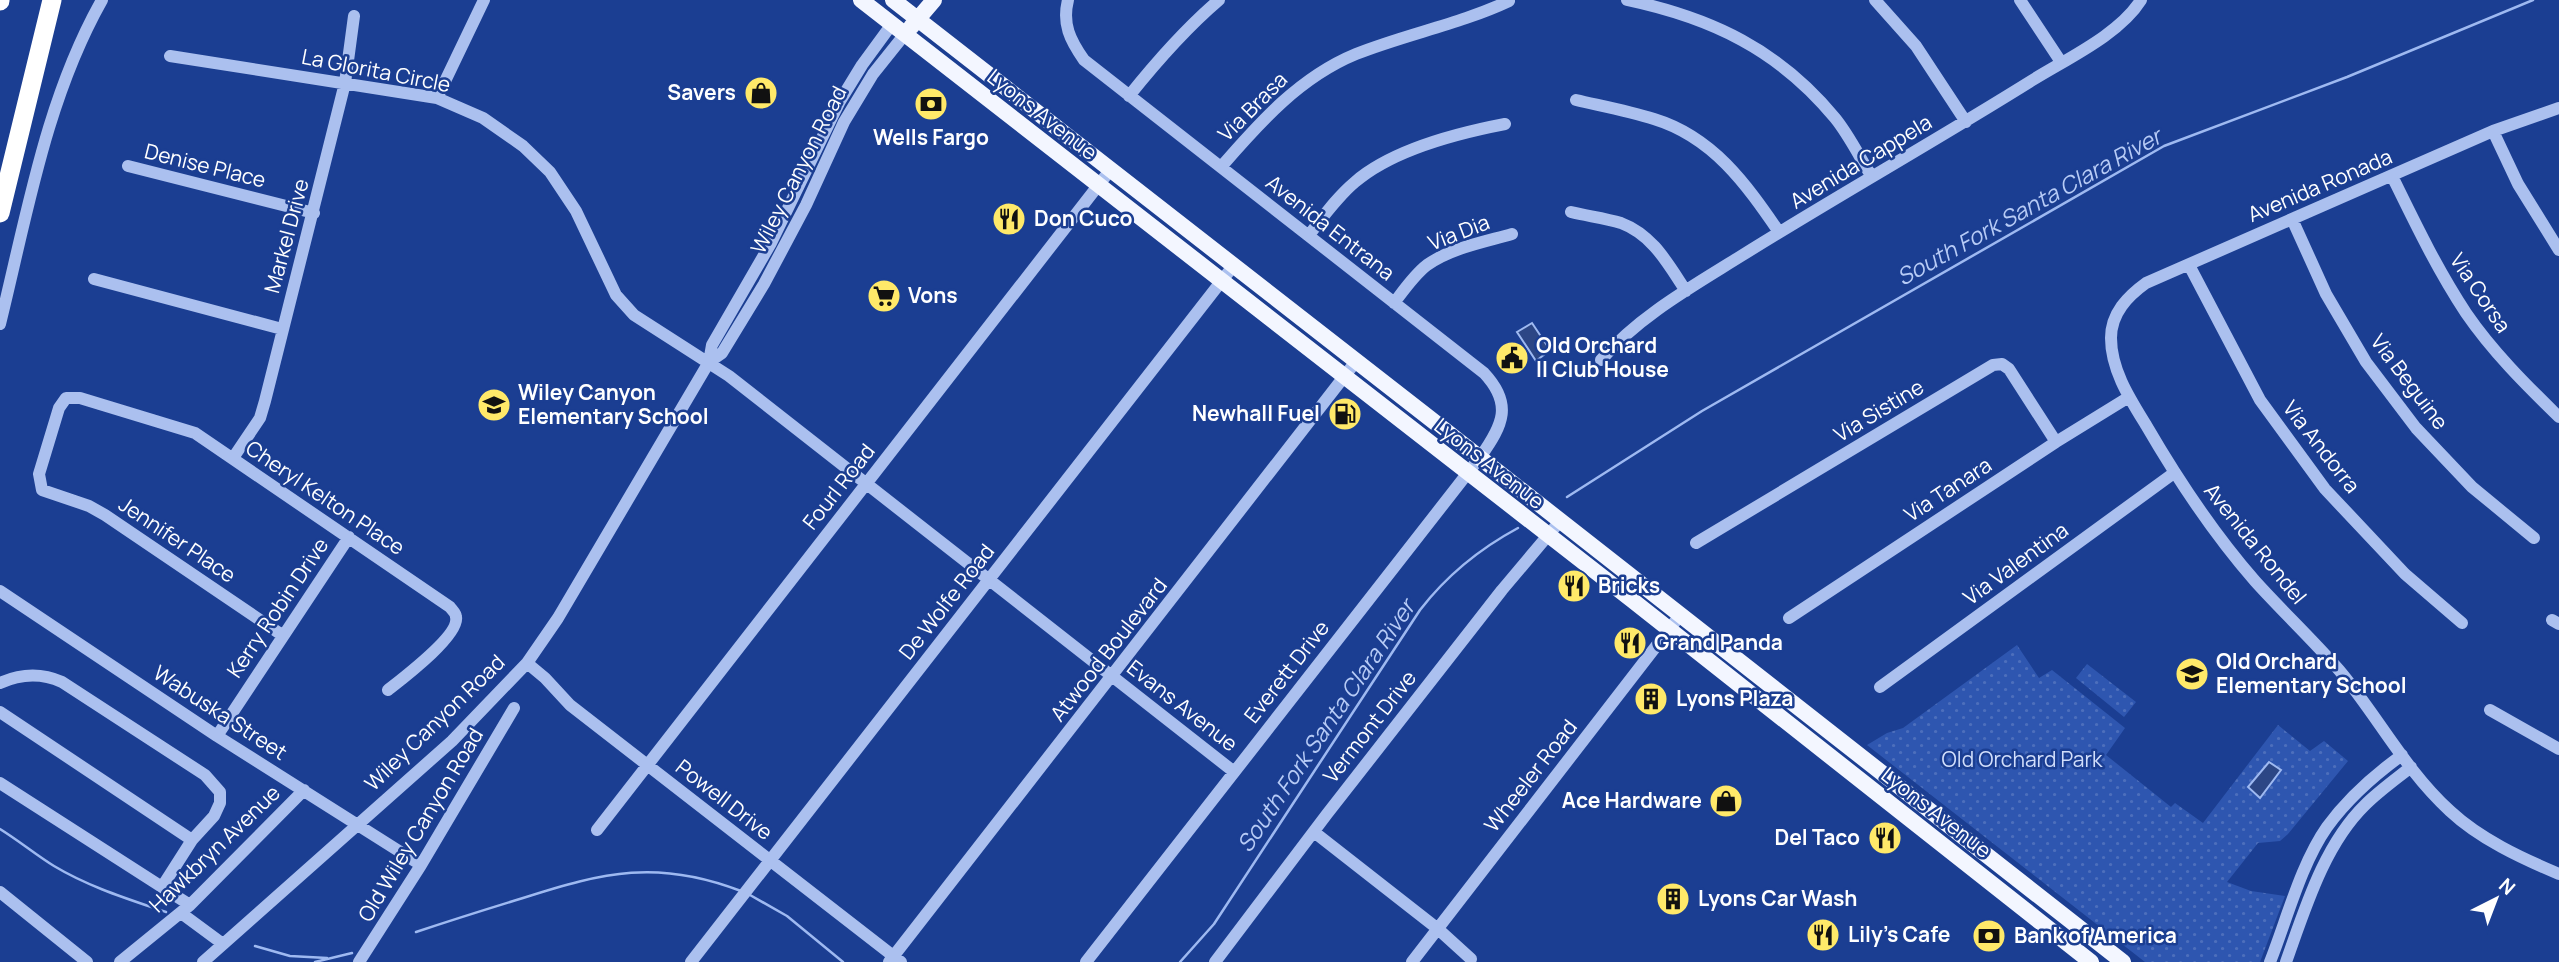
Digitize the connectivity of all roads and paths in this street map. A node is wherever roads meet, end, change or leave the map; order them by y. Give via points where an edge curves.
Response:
1 (52, 0) edge
2 (102, 0) edge
3 (484, 0) edge
4 (861, 0) edge
5 (934, 0) edge
6 (1068, 0) edge
7 (1219, 0) edge
8 (1628, 0) edge
9 (1875, 0) edge
10 (2020, 0) edge
11 (2141, 0) edge
12 (1509, 1) edge
13 (907, 7) edge
14 (354, 16) dead end
15 (899, 29) junction
16 (170, 56) dead end
17 (2061, 62) junction
18 (345, 83) junction
19 (1129, 96) junction
20 (437, 98) junction
21 (1576, 100) dead end
22 (2559, 108) edge
23 (1966, 122) junction
24 (1021, 124) junction
25 (1505, 124) dead end
26 (2493, 131) junction
27 (1092, 154) junction
28 (128, 166) dead end
29 (1222, 167) junction
30 (1111, 169) junction
31 (2392, 176) junction
32 (1872, 177) junction
33 (1098, 185) junction
34 (1571, 212) dead end
35 (0, 213) edge
36 (314, 213) junction
37 (2292, 219) junction
38 (780, 225) junction
39 (793, 230) junction
40 (1779, 232) junction
41 (1512, 234) dead end
42 (1309, 235) junction
43 (2559, 250) edge
44 (1234, 265) junction
45 (2189, 265) junction
46 (94, 279) dead end
47 (1222, 281) junction
48 (1686, 291) junction
49 (741, 292) junction
50 (755, 300) junction
51 (1394, 303) junction
52 (727, 318) junction
53 (2113, 323) joint
54 (0, 324) edge
55 (739, 326) junction
56 (282, 329) junction
57 (1357, 360) junction
58 (1601, 360) dead end
59 (709, 362) junction
60 (1345, 376) junction
61 (2129, 397) junction
62 (2559, 417) edge
63 (2056, 442) junction
64 (1481, 456) junction
65 (233, 458) junction
66 (2174, 472) junction
67 (1468, 473) junction
68 (867, 483) junction
69 (42, 490) joint
70 (1561, 520) junction
71 (1547, 536) junction
72 (349, 537) junction
73 (2534, 538) dead end
74 (1696, 543) dead end
75 (989, 579) junction
76 (0, 591) edge
77 (1681, 614) junction
78 (1790, 618) dead end
79 (2462, 622) dead end
80 (1669, 630) junction
81 (282, 635) junction
82 (527, 663) junction
83 (1113, 676) junction
84 (0, 683) edge
85 (1880, 687) dead end
86 (388, 690) dead end
87 (514, 708) dead end
88 (2490, 710) dead end
89 (0, 712) edge
90 (217, 736) junction
91 (2559, 749) edge
92 (2402, 755) junction
93 (647, 765) junction
94 (2411, 767) junction
95 (1233, 771) junction
96 (0, 783) edge
97 (304, 790) junction
98 (358, 825) junction
99 (597, 830) dead end
100 (1314, 832) junction
101 (192, 840) junction
102 (771, 860) junction
103 (421, 865) junction
104 (2559, 874) edge
105 (162, 887) junction
106 (0, 892) edge
107 (185, 909) junction
108 (1438, 929) junction
109 (223, 944) junction
110 (1471, 959) dead end
111 (894, 960) edge
112 (2120, 961) edge
113 (87, 962) edge
114 (120, 962) edge
115 (203, 962) edge
116 (359, 962) edge
117 (691, 962) edge
118 (1086, 962) edge
119 (1215, 962) edge
120 (1412, 962) edge
121 (2091, 962) edge
122 (2270, 962) edge
123 (2286, 962) edge

1 - 35 highway
2 - 54 street via 50,123
3 - 20 street
4 - 15 main road, Lyons Avenue
5 - 13 main road, Wiley Canyon Road
6 - 19 street, Avenida Entrana via 1068,36 1084,60
7 - 19 street via 1164,52
8 - 32 street via 1717,26 1761,50 1836,119
9 - 23 street via 1916,46
10 - 17 street
11 - 17 street, Avenida Cappela via 2113,29
12 - 29 street, Via Brasa via 1355,55 1313,77 1272,110
13 - 15 main road, Wiley Canyon Road
13 - 27 main road, Lyons Avenue
14 - 18 street, Markel Drive
15 - 24 main road, Lyons Avenue
15 - 38 street, Wiley Canyon Road via 862,65
15 - 39 street, Wiley Canyon Road via 844,122
16 - 18 street, La Glorita Circle
17 - 23 street, Avenida Cappela
18 - 20 street, La Glorita Circle
18 - 36 street, Markel Drive
19 - 29 street, Avenida Entrana
20 - 59 street, La Glorita Circle via 482,118 523,146 550,172 576,211 616,295 634,315
21 - 40 street via 1656,120 1692,137 1745,183
22 - 26 street, Avenida Ronada
23 - 32 street, Avenida Cappela
24 - 27 main road via 1035,122 1064,144
24 - 33 main road, Lyons Avenue
25 - 42 street via 1418,148 1380,165 1355,181
26 - 31 street, Avenida Ronada
26 - 43 street via 2518,184
27 - 30 main road, Lyons Avenue
28 - 36 street, Denise Place
29 - 42 street, Avenida Entrana
30 - 33 street, Fourl Road
30 - 44 main road, Lyons Avenue
31 - 37 street, Avenida Ronada
31 - 62 street, Via Corsa via 2428,250 2468,315
32 - 40 street, Avenida Cappela
33 - 47 main road, Lyons Avenue
33 - 68 street, Fourl Road
34 - 48 street via 1621,223 1639,233 1657,247
36 - 56 street, Markel Drive
37 - 45 street, Avenida Ronada
37 - 73 street, Via Beguine via 2326,295 2366,362 2416,428 2472,487
38 - 39 street
38 - 49 street, Wiley Canyon Road
39 - 50 street, Wiley Canyon Road
40 - 48 street, Avenida Cappela
41 - 51 street, Via Dia via 1427,265
42 - 51 street, Avenida Entrana
44 - 47 street, De Wolfe Road
44 - 57 main road, Lyons Avenue
45 - 53 street, Avenida Ronada via 2138,289 2118,310
45 - 79 street, Via Andorra via 2260,400 2325,489 2405,574
46 - 56 street
47 - 60 main road, Lyons Avenue
47 - 75 street, De Wolfe Road
48 - 58 street, Avenida Cappela via 1619,339
49 - 50 street
49 - 52 street, Wiley Canyon Road
50 - 55 street, Wiley Canyon Road
51 - 64 street, Avenida Entrana via 1484,373 1497,389 1502,405 1500,426
52 - 55 street
52 - 59 street, Wiley Canyon Road via 712,345
53 - 61 street, Avenida Rondel via 2112,354
55 - 59 street, Wiley Canyon Road via 722,354
56 - 65 street, Markel Drive via 260,418
57 - 60 street, Atwood Boulevard
57 - 64 main road, Lyons Avenue
59 - 68 street, Evans Avenue
59 - 82 street, Wiley Canyon Road
60 - 67 main road, Lyons Avenue
60 - 83 street, Atwood Boulevard
61 - 63 street, Via Tanara
61 - 66 street, Avenida Rondel
63 - 74 street, Via Sistine via 2009,369 1993,365
63 - 78 street, Via Tanara
64 - 67 street, Avenida Entrana
64 - 70 main road, Lyons Avenue
65 - 69 street, Cheryl Kelton Place via 195,433 80,398 66,398 39,474
65 - 72 street, Cheryl Kelton Place
66 - 85 street, Via Valentina
66 - 92 street, Avenida Rondel via 2241,564 2338,669
67 - 71 main road, Lyons Avenue
67 - 95 street, Everett Drive
68 - 75 street, Evans Avenue
68 - 93 street, Fourl Road
69 - 81 street, Jennifer Place via 105,515
70 - 71 street, Vermont Drive
70 - 77 main road, Lyons Avenue
71 - 80 main road, Lyons Avenue
71 - 100 street, Vermont Drive
72 - 81 street, Kerry Robin Drive
72 - 86 street, Cheryl Kelton Place via 450,607 456,617 456,624 430,657
75 - 83 street, Evans Avenue
75 - 102 street, De Wolfe Road
76 - 90 street, Wabuska Street
77 - 80 street, Wheeler Road
77 - 112 main road, Lyons Avenue
80 - 108 street, Wheeler Road
80 - 121 main road, Lyons Avenue
81 - 90 street, Kerry Robin Drive
82 - 93 street, Powell Drive via 570,705
82 - 98 street, Wiley Canyon Road via 452,741
83 - 95 street, Evans Avenue
83 - 111 street, Atwood Boulevard
84 - 101 street via 15,676 49,676 205,775 220,792 220,803
87 - 103 street, Old Wiley Canyon Road
88 - 91 street
89 - 101 street
90 - 97 street, Wabuska Street
92 - 94 street, Avenida Rondel
92 - 122 street via 2360,788 2326,829 2311,855
93 - 99 street, Fourl Road
93 - 102 street, Powell Drive
94 - 104 street, Avenida Rondel via 2449,811 2476,832
94 - 123 street via 2347,826 2324,867
95 - 118 street, Everett Drive
96 - 105 street
97 - 98 street, Wabuska Street
97 - 107 street, Hawkbryn Avenue
98 - 103 street, Wabuska Street
98 - 109 street, Wiley Canyon Road
100 - 108 street
100 - 119 street, Vermont Drive
101 - 105 street
102 - 111 street, Powell Drive
102 - 117 street, De Wolfe Road
103 - 116 street, Old Wiley Canyon Road
105 - 107 street
106 - 113 street
107 - 109 street
107 - 114 street, Hawkbryn Avenue
108 - 110 street
108 - 120 street, Wheeler Road
109 - 115 street, Wiley Canyon Road

